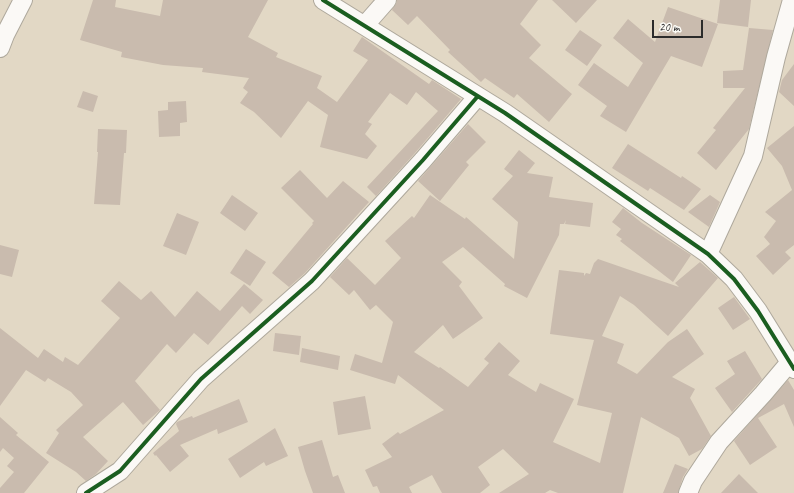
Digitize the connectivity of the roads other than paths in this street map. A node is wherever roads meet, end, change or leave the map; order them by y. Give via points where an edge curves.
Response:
1 (23, 0) edge
2 (323, 0) edge
3 (387, 0) edge
4 (792, 0) edge
5 (365, 25) junction
6 (0, 48) edge
7 (478, 96) junction
8 (708, 254) junction
9 (792, 365) edge
10 (86, 493) edge
11 (688, 493) edge

1 - 6 street
2 - 5 street
3 - 5 street
4 - 8 street via 753,156
5 - 7 street
7 - 8 street
7 - 10 street via 423,160 312,280 201,379 120,471
8 - 9 street via 734,279 758,311
9 - 11 street via 719,442

